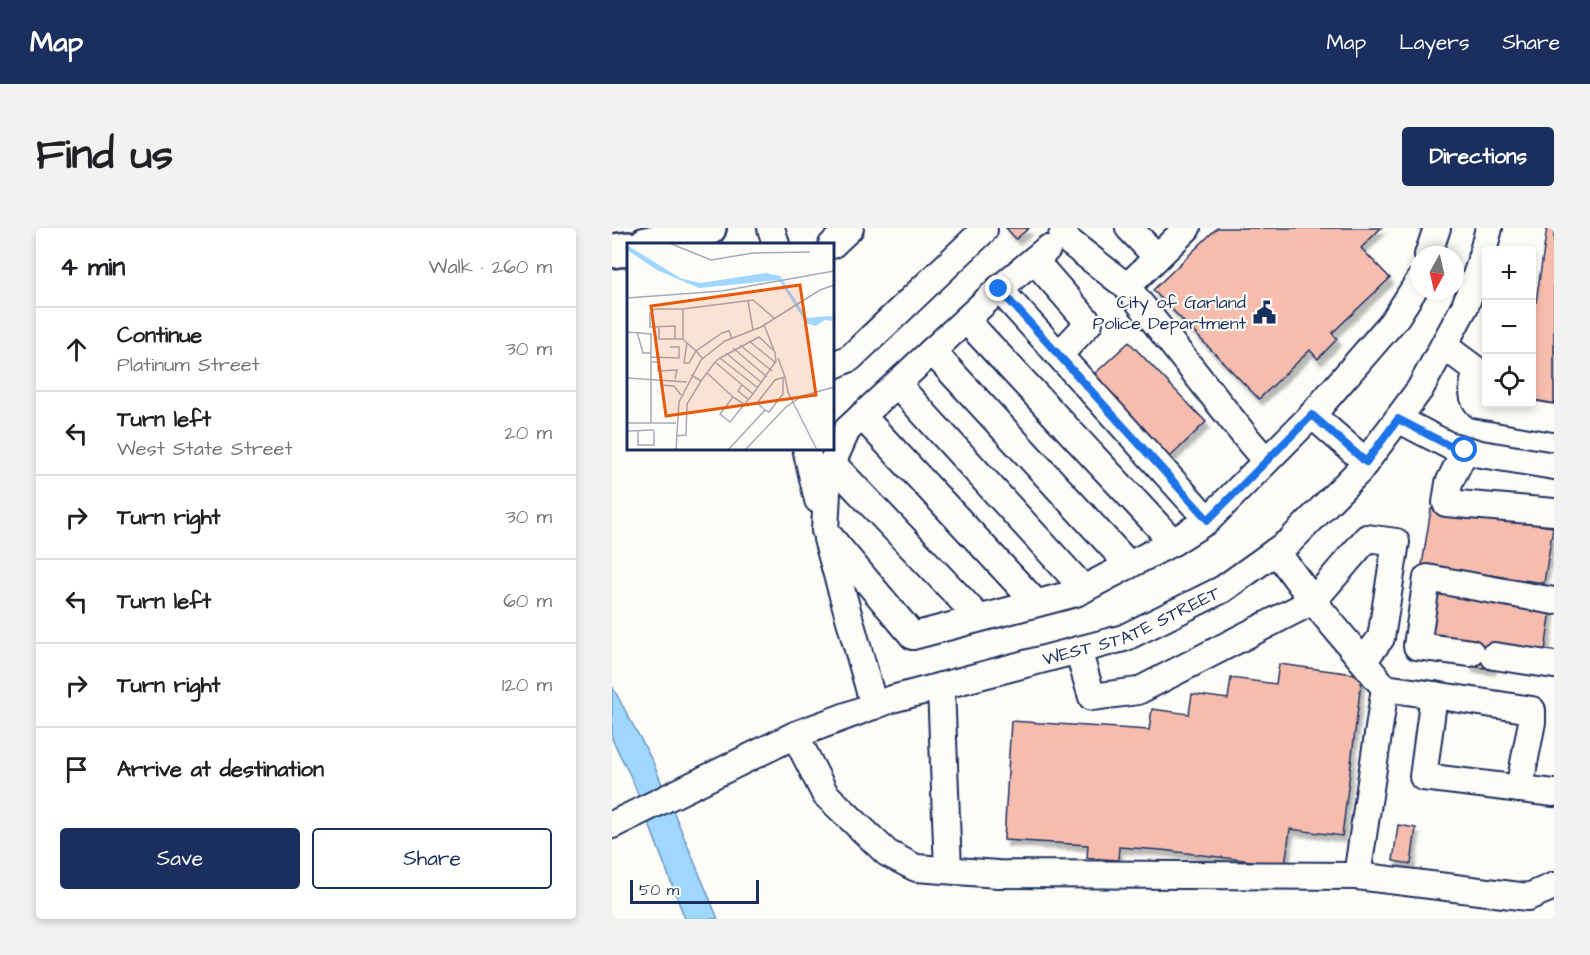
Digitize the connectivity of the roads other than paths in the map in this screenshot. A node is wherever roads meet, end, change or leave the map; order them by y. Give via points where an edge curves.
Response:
1 (709, 228) edge
2 (771, 228) edge
3 (850, 228) edge
4 (982, 228) edge
5 (1129, 228) edge
6 (1187, 228) edge
7 (1437, 228) edge
8 (1489, 228) edge
9 (1067, 232) edge
10 (650, 243) edge
11 (776, 243) edge
12 (834, 243) edge
13 (1431, 246) edge
14 (627, 249) edge
15 (612, 251) edge
16 (1157, 257) junction
17 (1034, 260) junction
18 (1126, 287) junction
19 (999, 289) junction
20 (1410, 295) edge
21 (966, 320) junction
22 (1444, 346) junction
23 (932, 351) junction
24 (1059, 355) junction
25 (834, 365) edge
26 (897, 384) junction
27 (1312, 415) junction
28 (861, 416) junction
29 (1554, 418) edge
30 (1398, 419) junction
31 (806, 450) edge
32 (1465, 450) junction
33 (1266, 461) junction
34 (1366, 462) junction
35 (832, 463) junction
36 (1554, 466) edge
37 (1554, 512) edge
38 (1208, 520) junction
39 (825, 531) junction
40 (1173, 542) junction
41 (1276, 551) junction
42 (1129, 565) junction
43 (1084, 589) junction
44 (1313, 601) junction
45 (1554, 601) edge
46 (1036, 603) junction
47 (979, 618) junction
48 (1078, 650) junction
49 (1363, 661) junction
50 (1554, 665) edge
51 (941, 686) junction
52 (1385, 688) junction
53 (1434, 695) junction
54 (874, 706) junction
55 (795, 735) junction
56 (1519, 789) junction
57 (1554, 792) edge
58 (617, 822) edge
59 (948, 870) junction
60 (1357, 876) junction
61 (1554, 886) edge

1 - 10 main road
2 - 11 street
3 - 12 street
4 - 25 street via 850,358
5 - 16 street
6 - 16 street
7 - 13 street
8 - 22 street, WEST STATE STREET via 1465,306
9 - 17 street
9 - 18 street
14 - 15 main road
16 - 18 street
17 - 19 street
17 - 24 street via 1089,323
18 - 33 street
19 - 21 street
19 - 24 street
20 - 27 street via 1395,319
21 - 23 street
21 - 40 street
22 - 29 street via 1475,369 1473,396 1479,405
22 - 30 street, WEST STATE STREET
23 - 26 street
23 - 42 street
24 - 38 street
26 - 28 street
26 - 43 street
27 - 33 street
27 - 34 street
28 - 35 street via 847,430
28 - 46 street
30 - 32 street
30 - 34 street, WEST STATE STREET
31 - 39 street
32 - 36 street
32 - 37 street via 1449,483 1446,503
33 - 38 street
34 - 41 street, WEST STATE STREET
35 - 39 street via 828,472
35 - 47 street
38 - 40 street
39 - 47 street via 913,636
39 - 54 street
40 - 42 street
41 - 44 street
41 - 48 street, WEST STATE STREET via 1223,589 1124,638
42 - 43 street
43 - 46 street
44 - 48 street via 1138,691 1092,697
44 - 49 street
44 - 49 street via 1367,538 1396,543 1381,638
45 - 50 street via 1427,578 1417,646
46 - 47 street
48 - 51 street, WEST STATE STREET
49 - 52 street
51 - 54 street, WEST STATE STREET
51 - 59 street
52 - 53 street
52 - 60 street
53 - 56 street via 1532,710
53 - 56 street via 1423,777
54 - 55 street, WEST STATE STREET
55 - 58 street, WEST STATE STREET
55 - 59 street via 825,794 886,853 916,868
56 - 57 street
59 - 60 street via 998,874
60 - 61 street via 1528,897

